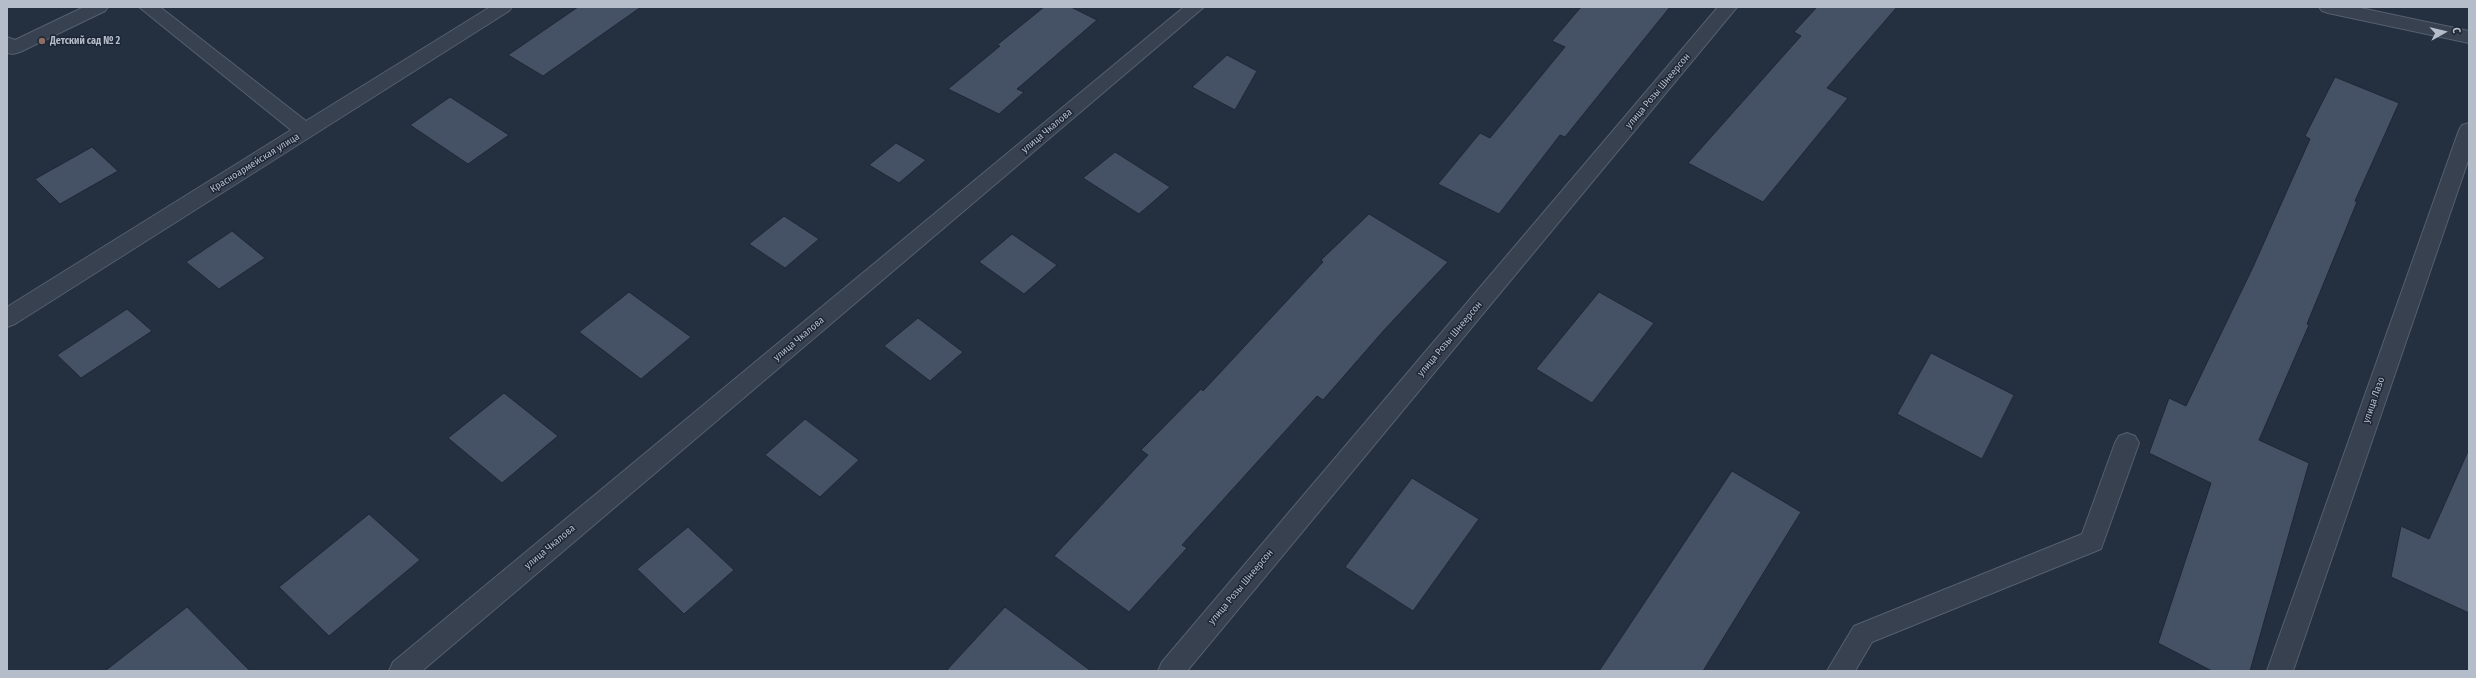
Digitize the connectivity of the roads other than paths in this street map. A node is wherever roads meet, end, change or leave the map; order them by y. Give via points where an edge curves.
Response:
1 (98, 7) edge
2 (148, 7) edge
3 (504, 7) edge
4 (1195, 7) edge
5 (1728, 7) edge
6 (2328, 7) edge
7 (2469, 37) edge
8 (7, 43) edge
9 (2469, 130) edge
10 (305, 131) junction
11 (7, 318) edge
12 (2127, 443) dead end
13 (402, 671) edge
14 (1171, 671) edge
15 (1840, 671) edge
16 (2280, 671) edge

1 - 8 street via 13,48
2 - 10 street
3 - 10 street, Красноармейская улица
4 - 13 street, улица Чкалова
5 - 14 street, улица Розы Шнеерсон
6 - 7 street
9 - 16 street, улица Лазо
10 - 11 street, Красноармейская улица
12 - 15 street via 2092,541 1863,634

